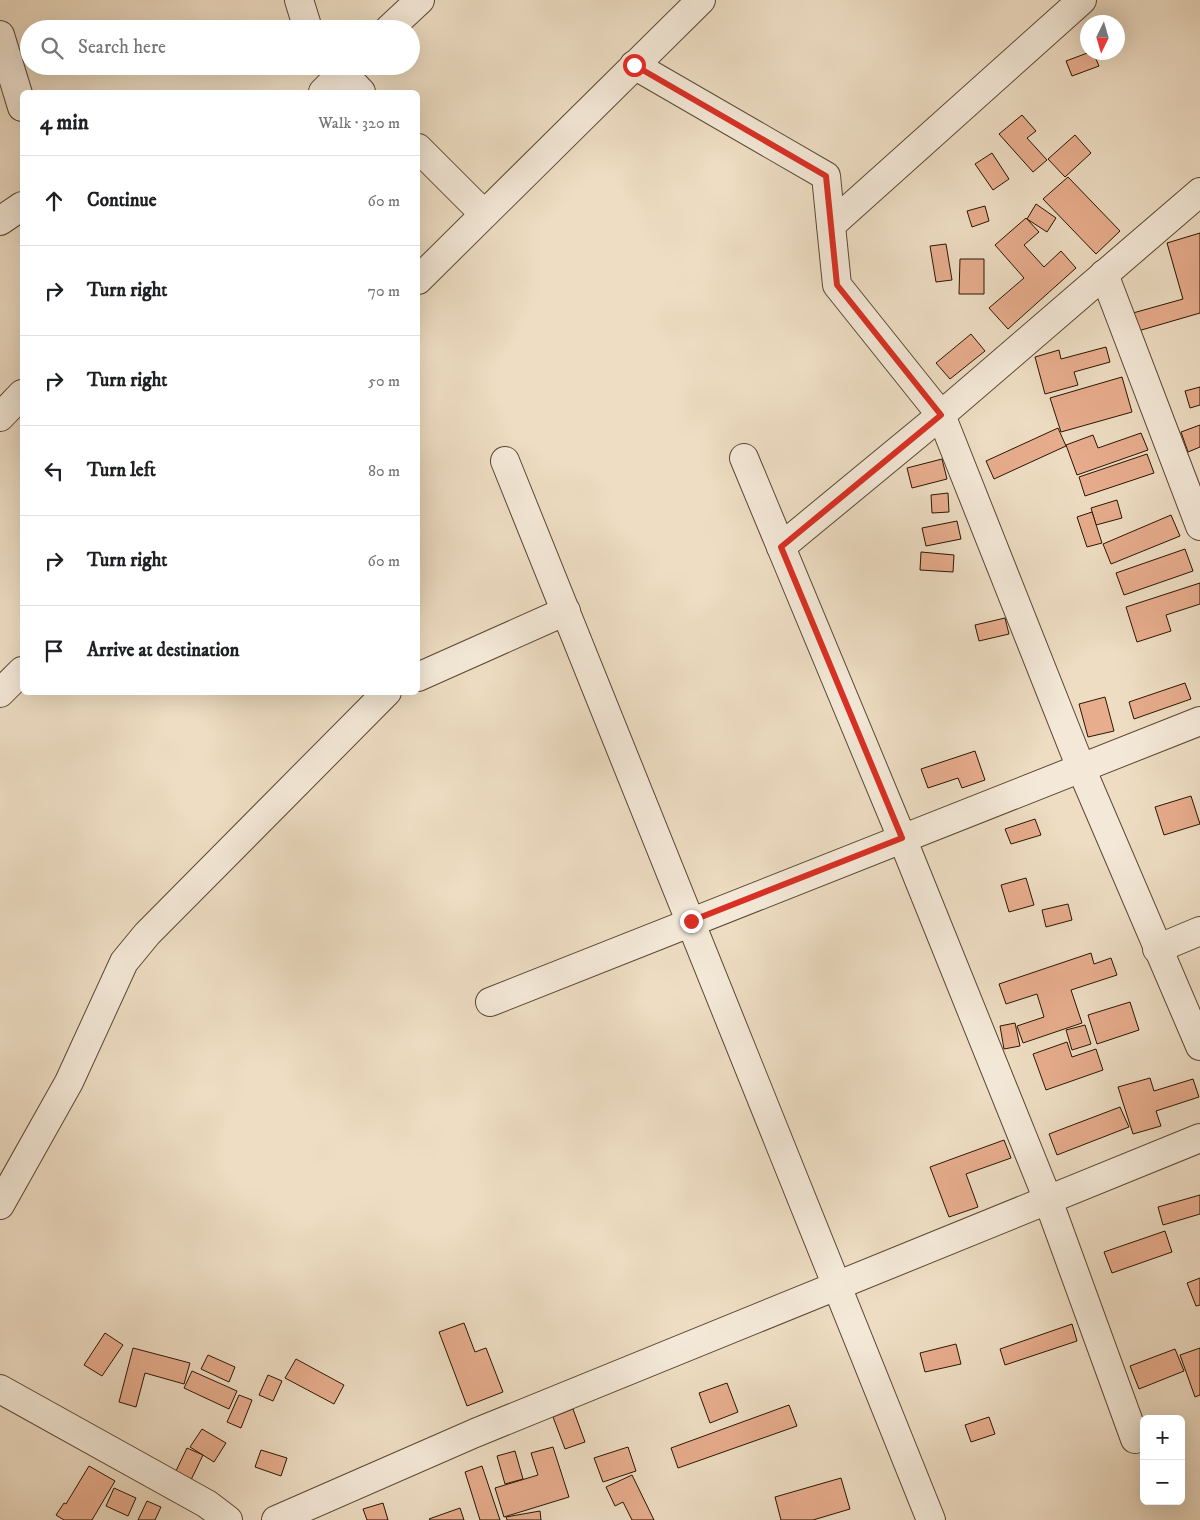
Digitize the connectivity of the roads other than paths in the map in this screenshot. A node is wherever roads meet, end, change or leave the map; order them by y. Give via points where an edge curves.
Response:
1 (299, 0) edge
2 (420, 0) edge
3 (1082, 0) edge
4 (693, 3) edge
5 (305, 20) edge
6 (399, 20) edge
7 (0, 35) edge
8 (634, 65) junction
9 (337, 75) edge
10 (347, 75) edge
11 (325, 90) edge
12 (359, 90) edge
13 (20, 100) edge
14 (420, 150) edge
15 (1200, 192) edge
16 (20, 207) edge
17 (484, 214) junction
18 (0, 221) edge
19 (830, 225) junction
20 (1104, 274) junction
21 (420, 278) edge
22 (20, 396) edge
23 (941, 415) junction
24 (0, 416) edge
25 (744, 458) dead end
26 (505, 461) dead end
27 (1200, 526) edge
28 (781, 547) junction
29 (566, 611) junction
30 (420, 676) edge
31 (384, 695) edge
32 (1200, 721) edge
33 (1081, 768) junction
34 (902, 838) junction
35 (691, 921) junction
36 (1200, 931) edge
37 (1157, 949) junction
38 (490, 1002) dead end
39 (1200, 1046) edge
40 (1200, 1138) edge
41 (1048, 1200) junction
42 (0, 1205) edge
43 (837, 1286) junction
44 (0, 1389) edge
45 (1135, 1439) dead end
46 (228, 1520) edge
47 (276, 1520) edge
48 (931, 1520) edge

1 - 5 street
2 - 6 street
3 - 19 street
4 - 8 street
7 - 13 street
8 - 17 street
8 - 19 street via 826,176
9 - 11 street
10 - 12 street
14 - 17 street
15 - 20 street
16 - 18 street
17 - 21 street
19 - 23 street via 837,285
20 - 23 street
20 - 27 street
22 - 24 street
23 - 28 street
23 - 33 street
25 - 28 street
26 - 29 street
28 - 34 street
29 - 30 street
29 - 35 street
31 - 42 street via 147,934 124,962 69,1082
32 - 33 street
33 - 34 street
33 - 37 street
34 - 35 street
34 - 41 street
35 - 38 street
35 - 43 street
36 - 37 street
37 - 39 street
40 - 41 street
41 - 43 street
41 - 45 street
43 - 47 street via 475,1433
43 - 48 street
44 - 46 street via 207,1504

